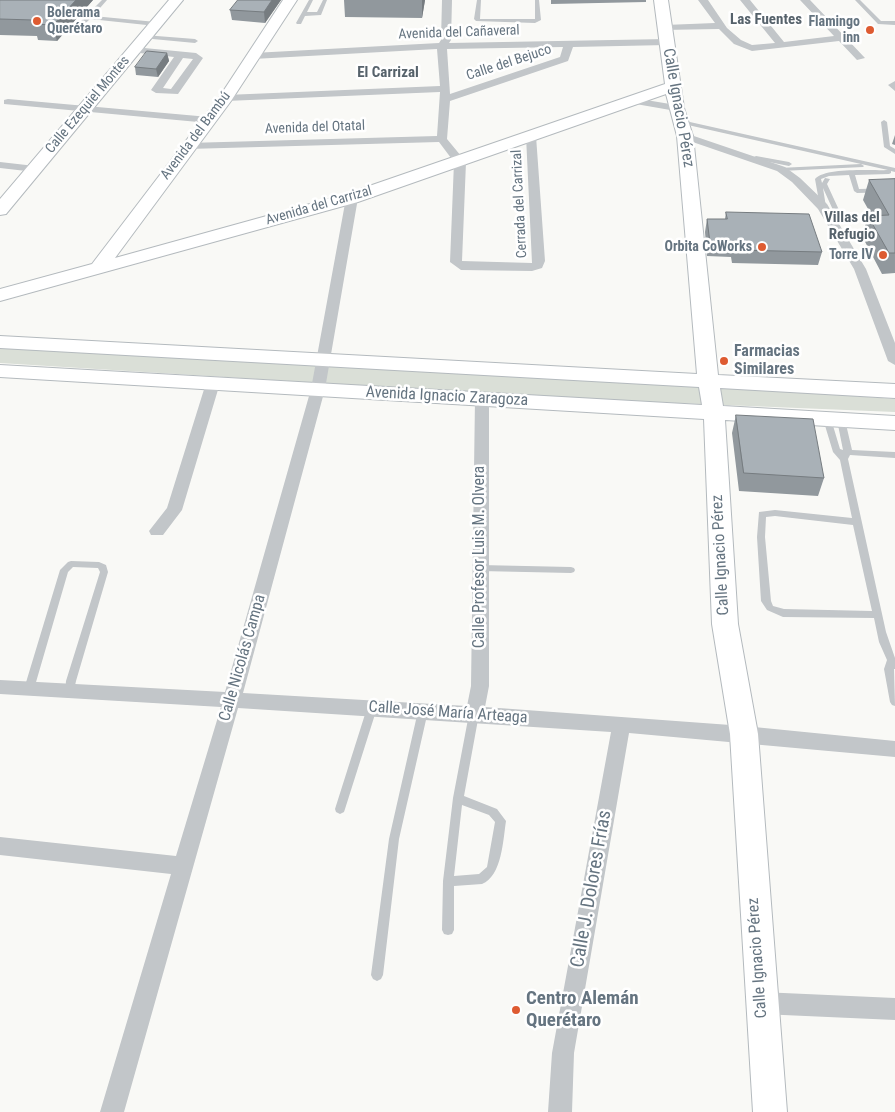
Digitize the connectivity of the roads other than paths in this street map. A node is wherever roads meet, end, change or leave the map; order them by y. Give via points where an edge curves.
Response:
1 (105, 0) edge
2 (176, 0) edge
3 (290, 0) edge
4 (311, 0) edge
5 (325, 0) edge
6 (447, 0) edge
7 (479, 0) edge
8 (537, 0) edge
9 (661, 0) edge
10 (703, 0) edge
11 (745, 0) edge
12 (805, 0) edge
13 (857, 0) edge
14 (304, 14) junction
15 (89, 17) junction
16 (299, 23) dead end
17 (895, 23) edge
18 (156, 24) junction
19 (721, 24) junction
20 (665, 32) junction
21 (72, 33) dead end
22 (144, 37) junction
23 (842, 38) junction
24 (195, 41) dead end
25 (569, 43) junction
26 (782, 45) junction
27 (442, 46) junction
28 (134, 50) junction
29 (179, 55) dead end
30 (253, 56) junction
31 (860, 58) dead end
32 (895, 83) edge
33 (672, 88) junction
34 (895, 89) edge
35 (445, 94) junction
36 (226, 98) junction
37 (634, 101) junction
38 (8, 102) dead end
39 (84, 109) junction
40 (209, 120) junction
41 (681, 122) junction
42 (884, 122) dead end
43 (531, 136) junction
44 (442, 139) junction
45 (188, 146) junction
46 (895, 152) edge
47 (756, 158) junction
48 (460, 162) junction
49 (0, 165) edge
50 (804, 165) dead end
51 (876, 166) junction
52 (34, 168) junction
53 (781, 169) junction
54 (895, 171) edge
55 (851, 173) junction
56 (831, 177) dead end
57 (895, 190) edge
58 (352, 198) junction
59 (0, 210) edge
60 (826, 212) junction
61 (98, 268) junction
62 (0, 295) edge
63 (0, 342) edge
64 (325, 358) junction
65 (895, 361) edge
66 (0, 370) edge
67 (708, 380) junction
68 (213, 383) junction
69 (318, 389) junction
70 (895, 390) edge
71 (482, 399) junction
72 (714, 413) junction
73 (834, 420) junction
74 (895, 424) edge
75 (846, 456) junction
76 (895, 456) edge
77 (856, 522) junction
78 (158, 531) dead end
79 (480, 568) junction
80 (572, 570) dead end
81 (878, 615) junction
82 (892, 666) edge
83 (0, 687) edge
84 (29, 689) junction
85 (70, 692) junction
86 (232, 699) junction
87 (895, 702) edge
88 (372, 708) junction
89 (423, 711) junction
90 (474, 714) junction
91 (621, 725) junction
92 (744, 734) junction
93 (895, 749) edge
94 (458, 798) junction
95 (340, 809) dead end
96 (0, 846) edge
97 (183, 866) junction
98 (448, 881) junction
99 (448, 930) dead end
100 (377, 975) dead end
101 (761, 1003) junction
102 (895, 1009) edge
103 (112, 1112) edge
104 (560, 1112) edge
105 (770, 1112) edge

1 - 15 lane
2 - 18 street, Calle Ezequiel Montes
3 - 30 street, Avenida del Bambú
4 - 14 lane
5 - 14 lane via 319,14
6 - 27 street via 446,40
7 - 8 lane via 478,20 535,21 538,20
9 - 20 street, Calle Ignacio Pérez
10 - 19 street
11 - 26 street
12 - 23 street
13 - 17 lane via 880,23
14 - 16 lane
15 - 18 lane
15 - 21 lane
18 - 22 street, Calle Ezequiel Montes
19 - 20 street, Avenida del Cañaveral via 692,25
19 - 26 street via 743,46
20 - 25 street, Avenida del Cañaveral
20 - 33 street, Calle Ignacio Pérez
22 - 24 lane
22 - 28 street, Calle Ezequiel Montes
23 - 26 street
23 - 31 street
25 - 27 street, Avenida del Cañaveral
25 - 35 street, Calle del Bejuco via 564,59
27 - 30 street, Avenida del Cañaveral
27 - 35 street
28 - 29 street
28 - 39 street, Calle Ezequiel Montes
30 - 36 street, Avenida del Bambú
32 - 34 lane via 891,85
33 - 37 street, Avenida del Carrizal
33 - 41 street, Calle Ignacio Pérez
35 - 36 street
35 - 44 street
36 - 40 street, Avenida del Bambú
37 - 41 street, Avenida del Carrizal
37 - 43 street, Avenida del Carrizal
38 - 39 street
39 - 40 street
39 - 52 street, Calle Ezequiel Montes
40 - 45 street, Avenida del Bambú
41 - 47 street, Avenida del Carrizal
41 - 51 lane
41 - 67 street, Calle Ignacio Pérez
42 - 46 lane via 887,147
43 - 48 street, Avenida del Carrizal
43 - 48 street, Cerrada del Carrizal via 538,265 469,267 456,262
44 - 45 street, Avenida del Otatal
44 - 48 street
45 - 61 street, Avenida del Bambú
47 - 50 lane
47 - 53 street, Avenida del Carrizal
48 - 58 street, Avenida del Carrizal
49 - 52 street
51 - 53 lane
51 - 54 lane
52 - 59 street, Calle Ezequiel Montes
53 - 60 street, Avenida del Carrizal
54 - 55 lane
55 - 57 lane via 857,192
55 - 60 lane via 831,174 818,179
56 - 60 lane via 824,180 824,184 836,210
58 - 61 street, Avenida del Carrizal
58 - 64 street, Calle Nicolás Campa
60 - 65 street, Avenida del Carrizal via 860,269
61 - 62 street, Avenida del Carrizal
63 - 64 street, Avenida Ignacio Zaragoza
64 - 67 street, Avenida Ignacio Zaragoza
64 - 69 street, Calle Nicolás Campa
66 - 68 street, Avenida Ignacio Zaragoza
67 - 70 street, Avenida Ignacio Zaragoza
67 - 72 street, Calle Ignacio Pérez
68 - 69 street, Avenida Ignacio Zaragoza
68 - 78 street via 174,510
69 - 71 street, Avenida Ignacio Zaragoza
69 - 86 street, Calle Nicolás Campa
71 - 72 street, Avenida Ignacio Zaragoza
71 - 79 street, Calle Profesor Luis M. Olvera
72 - 73 street, Avenida Ignacio Zaragoza
72 - 92 street, Calle Ignacio Pérez via 725,624
73 - 74 street, Avenida Ignacio Zaragoza
73 - 75 lane
73 - 75 lane via 837,452
75 - 76 lane
75 - 77 lane
77 - 81 lane
77 - 81 lane via 762,514 766,600 770,608 783,612
79 - 80 lane
79 - 90 street, Calle Profesor Luis M. Olvera via 480,686
81 - 82 lane
82 - 87 lane
83 - 84 street, Calle José María Arteaga
84 - 85 street, Calle José María Arteaga
84 - 85 lane via 64,570 71,564 99,565 104,572
85 - 86 street, Calle José María Arteaga
86 - 88 street, Calle José María Arteaga
86 - 97 street, Calle Nicolás Campa
88 - 89 street, Calle José María Arteaga
88 - 95 lane
89 - 90 street, Calle José María Arteaga
89 - 100 lane via 394,839
90 - 91 street, Calle José María Arteaga
90 - 94 lane
91 - 92 street, Calle José María Arteaga
91 - 104 street, Calle J. Dolores Frías via 563,1053
92 - 93 street, Calle José María Arteaga
92 - 101 street, Calle Ignacio Pérez
94 - 98 lane
94 - 98 lane via 494,812 500,821 492,869 482,879
96 - 97 street
97 - 103 street, Calle Nicolás Campa
98 - 99 lane
101 - 102 street
101 - 105 street, Calle Ignacio Pérez

